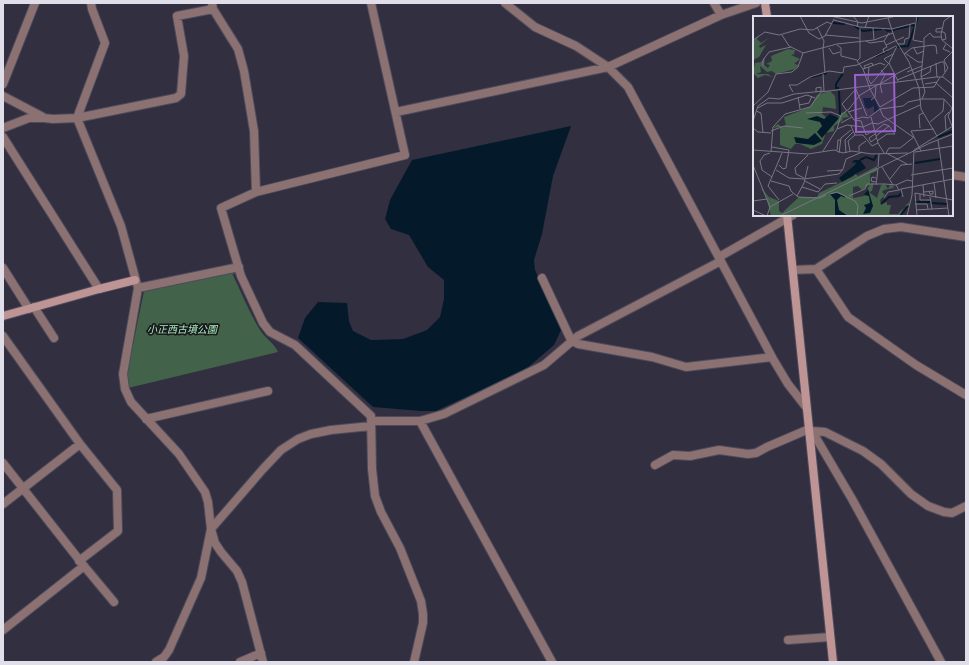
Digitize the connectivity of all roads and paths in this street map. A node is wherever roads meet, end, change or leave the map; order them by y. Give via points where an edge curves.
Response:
1 (35, 3) edge
2 (91, 3) edge
3 (371, 3) edge
4 (714, 3) edge
5 (756, 3) edge
6 (765, 3) edge
7 (509, 4) edge
8 (213, 6) edge
9 (721, 15) junction
10 (766, 16) edge
11 (608, 67) junction
12 (3, 84) edge
13 (3, 96) edge
14 (396, 112) junction
15 (44, 118) junction
16 (77, 118) junction
17 (3, 128) edge
18 (3, 137) edge
19 (953, 175) edge
20 (966, 177) edge
21 (256, 192) junction
22 (789, 216) edge
23 (966, 237) edge
24 (720, 259) junction
25 (239, 267) junction
26 (3, 268) edge
27 (816, 269) junction
28 (793, 270) junction
29 (542, 278) dead end
30 (135, 280) junction
31 (138, 288) junction
32 (99, 289) junction
33 (32, 308) junction
34 (3, 316) edge
35 (3, 336) edge
36 (54, 338) dead end
37 (571, 340) junction
38 (772, 357) junction
39 (268, 391) dead end
40 (966, 395) edge
41 (806, 407) junction
42 (146, 419) junction
43 (420, 421) junction
44 (371, 424) junction
45 (810, 430) junction
46 (80, 444) junction
47 (3, 463) edge
48 (655, 464) dead end
49 (23, 489) junction
50 (3, 504) edge
51 (966, 506) edge
52 (211, 529) junction
53 (81, 563) junction
54 (114, 602) dead end
55 (3, 630) edge
56 (830, 637) junction
57 (788, 640) dead end
58 (261, 653) junction
59 (156, 662) edge
60 (240, 662) edge
61 (263, 662) edge
62 (414, 662) edge
63 (552, 662) edge
64 (833, 662) edge
65 (941, 662) edge

1 - 12 street
2 - 16 street via 106,43
3 - 14 street
4 - 9 street
5 - 9 street
6 - 10 street
7 - 11 street via 535,27 576,46
8 - 16 street via 177,16 184,56 181,94 176,98
8 - 21 street via 238,49 244,70 254,131
9 - 11 street
11 - 14 street
11 - 24 street via 628,87
13 - 15 street
14 - 21 street via 405,155
15 - 16 street
15 - 17 street via 29,118
16 - 30 street via 121,226
18 - 32 street
19 - 20 street
21 - 25 street via 221,208
22 - 24 street
22 - 28 street
23 - 27 street via 901,227 884,229 867,236
24 - 37 street
24 - 38 street
25 - 31 street
25 - 44 street via 263,323 270,332 295,345 371,416
26 - 33 street
27 - 28 street
27 - 40 street via 848,317 916,365
28 - 41 street
29 - 37 street
30 - 31 street
30 - 32 street
31 - 42 street via 123,374 125,389 131,402
32 - 33 street
33 - 34 street
33 - 36 street
35 - 46 street
37 - 38 street via 578,344 667,360 686,367
37 - 43 street via 544,365 444,414
38 - 41 street
39 - 42 street
41 - 45 street
42 - 52 street via 179,454 205,492
43 - 44 street
43 - 63 street
44 - 52 street via 311,434 281,450
44 - 62 street via 375,496 400,548 421,601 423,623
45 - 48 street via 756,453 719,450 690,456 673,455
45 - 51 street via 825,432 863,451 928,506 952,513
45 - 56 street
45 - 65 street via 852,499
46 - 49 street
46 - 53 street via 117,490 118,531
47 - 49 street
49 - 50 street
49 - 53 street
52 - 58 street via 215,543 237,571 242,582
52 - 59 street via 201,578 195,593 170,650
53 - 54 street
53 - 55 street
56 - 57 street
56 - 64 street
58 - 60 street
58 - 61 street

